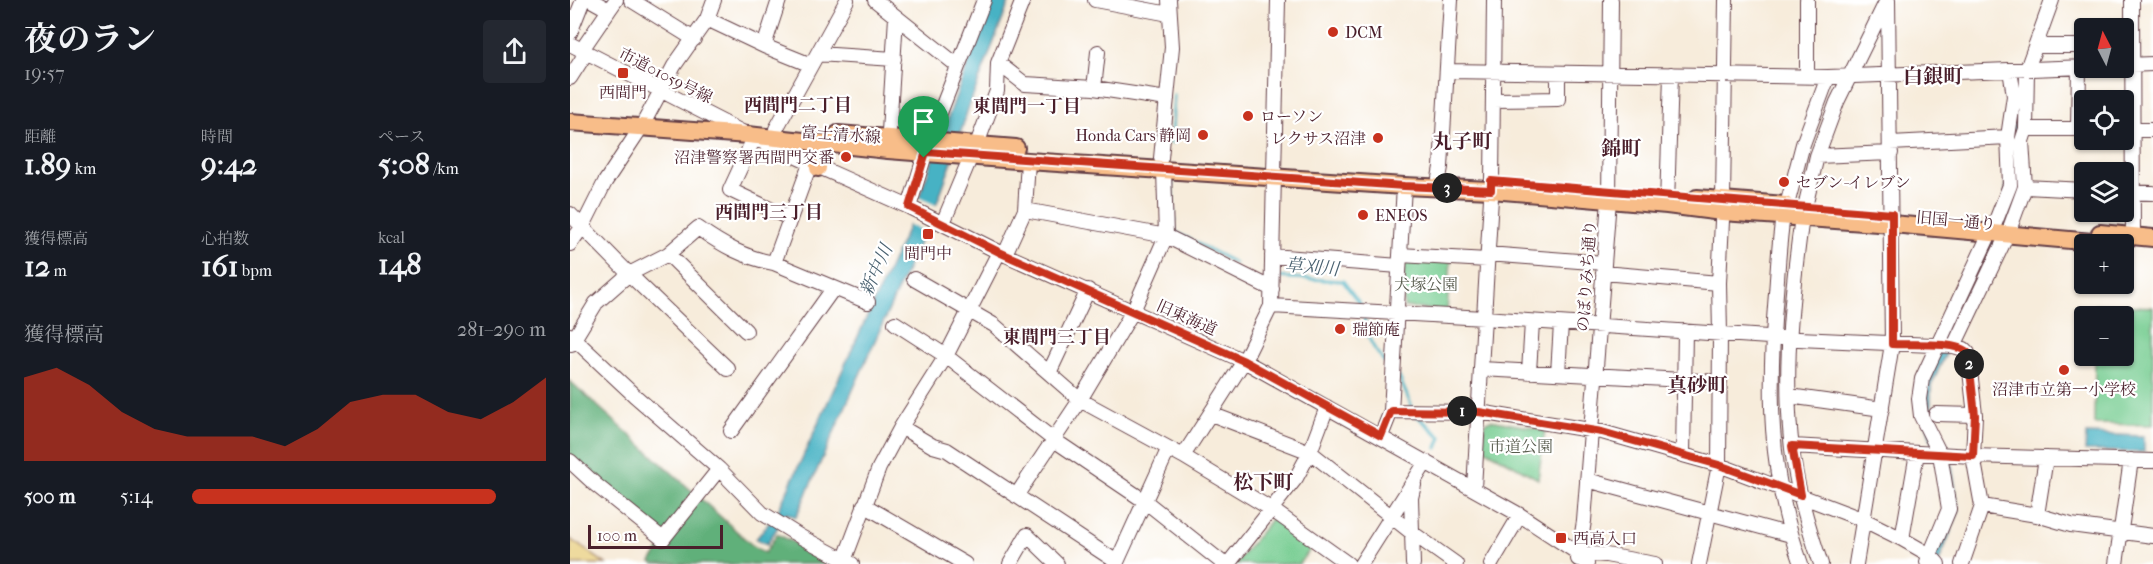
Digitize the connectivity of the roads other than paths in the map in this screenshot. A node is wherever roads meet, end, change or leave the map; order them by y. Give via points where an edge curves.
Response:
1 (583, 0) edge
2 (591, 0) edge
3 (631, 0) edge
4 (714, 0) edge
5 (779, 0) edge
6 (847, 0) edge
7 (875, 0) edge
8 (984, 0) edge
9 (1023, 0) edge
10 (1095, 0) edge
11 (1278, 0) edge
12 (1451, 0) edge
13 (1494, 0) edge
14 (1611, 0) edge
15 (1726, 0) edge
16 (1807, 0) edge
17 (1887, 0) edge
18 (2052, 0) edge
19 (2132, 0) edge
20 (612, 5) edge
21 (1169, 7) edge
22 (890, 9) edge
23 (2130, 18) edge
24 (707, 19) junction
25 (570, 33) edge
26 (694, 39) junction
27 (764, 46) junction
28 (2036, 46) junction
29 (2074, 46) edge
30 (579, 49) edge
31 (1098, 52) dead end
32 (894, 58) junction
33 (815, 59) junction
34 (998, 63) junction
35 (2153, 64) edge
36 (2134, 65) edge
37 (958, 66) junction
38 (2074, 67) edge
39 (2027, 69) junction
40 (2010, 70) junction
41 (1447, 71) junction
42 (1493, 72) junction
43 (1558, 73) junction
44 (1610, 73) junction
45 (1671, 74) junction
46 (1725, 75) junction
47 (1890, 75) junction
48 (1848, 76) junction
49 (1807, 77) junction
50 (1828, 77) junction
51 (570, 78) edge
52 (1094, 88) junction
53 (659, 91) junction
54 (1167, 99) junction
55 (1492, 100) junction
56 (570, 122) edge
57 (642, 126) junction
58 (2074, 128) edge
59 (776, 129) junction
60 (2026, 129) junction
61 (2134, 130) edge
62 (2153, 130) edge
63 (751, 136) junction
64 (2008, 137) junction
65 (821, 143) junction
66 (888, 144) junction
67 (930, 145) junction
68 (1891, 148) junction
69 (971, 150) junction
70 (1817, 156) junction
71 (1028, 160) junction
72 (1163, 164) junction
73 (814, 166) junction
74 (1274, 172) junction
75 (1439, 178) junction
76 (1404, 186) junction
77 (1491, 186) junction
78 (2025, 187) junction
79 (2074, 189) edge
80 (2134, 192) edge
81 (2153, 193) edge
82 (1609, 195) junction
83 (1667, 200) junction
84 (1722, 206) junction
85 (909, 207) junction
86 (1026, 210) junction
87 (1785, 211) junction
88 (1804, 212) junction
89 (570, 214) edge
90 (789, 218) junction
91 (1892, 219) junction
92 (938, 221) junction
93 (583, 226) junction
94 (1999, 229) junction
95 (1166, 236) junction
96 (2074, 236) edge
97 (2153, 238) edge
98 (2074, 239) edge
99 (2134, 240) edge
100 (2134, 243) edge
101 (570, 244) edge
102 (2153, 248) edge
103 (1002, 253) junction
104 (668, 254) junction
105 (1272, 256) junction
106 (1487, 257) junction
107 (1400, 260) junction
108 (774, 263) junction
109 (1604, 268) junction
110 (629, 274) junction
111 (914, 279) dead end
112 (1719, 283) junction
113 (833, 289) junction
114 (1272, 289) junction
115 (1088, 290) junction
116 (868, 302) dead end
117 (1271, 306) junction
118 (970, 311) junction
119 (1133, 311) junction
120 (1396, 313) junction
121 (1484, 318) junction
122 (1532, 322) junction
123 (895, 323) dead end
124 (1561, 324) junction
125 (1599, 326) junction
126 (746, 331) dead end
127 (1685, 331) junction
128 (1720, 334) junction
129 (1772, 337) junction
130 (1791, 339) junction
131 (572, 340) edge
132 (1892, 344) junction
133 (1938, 345) junction
134 (1954, 346) junction
135 (946, 356) junction
136 (1244, 361) junction
137 (729, 369) dead end
138 (1481, 369) junction
139 (1529, 372) junction
140 (1049, 373) junction
141 (1558, 373) junction
142 (1595, 374) junction
143 (1683, 379) junction
144 (1720, 381) junction
145 (1789, 396) junction
146 (1080, 400) junction
147 (1327, 408) junction
148 (1882, 409) junction
149 (1391, 411) junction
150 (1479, 412) junction
151 (1211, 414) junction
152 (1935, 414) dead end
153 (1975, 415) junction
154 (901, 427) junction
155 (730, 431) dead end
156 (1591, 432) junction
157 (1381, 436) junction
158 (1054, 440) junction
159 (1792, 446) junction
160 (1168, 450) junction
161 (1310, 452) junction
162 (1874, 452) junction
163 (1917, 453) junction
164 (1946, 454) junction
165 (1683, 455) junction
166 (1183, 456) junction
167 (1973, 456) junction
168 (2046, 458) junction
169 (2131, 460) junction
170 (570, 461) edge
171 (2153, 461) edge
172 (1426, 462) junction
173 (1719, 465) junction
174 (719, 469) junction
175 (1587, 480) junction
176 (1414, 481) junction
177 (1474, 488) junction
178 (1780, 488) junction
179 (1801, 495) junction
180 (1016, 496) junction
181 (1146, 502) junction
182 (864, 505) junction
183 (1982, 506) junction
184 (1271, 509) junction
185 (1709, 513) junction
186 (1520, 515) junction
187 (2037, 515) junction
188 (1392, 516) junction
189 (1864, 520) junction
190 (1411, 532) junction
191 (2121, 532) junction
192 (1791, 535) junction
193 (2153, 536) edge
194 (1902, 539) junction
195 (1581, 560) edge
196 (1931, 561) edge
197 (848, 562) edge
198 (1117, 563) edge
199 (965, 564) edge
200 (1010, 564) edge
201 (1058, 564) edge
202 (1226, 564) edge
203 (1348, 564) edge
204 (1361, 564) edge
205 (1413, 564) edge
206 (1456, 564) edge
207 (1491, 564) edge
208 (1655, 564) edge
209 (1699, 564) edge
210 (1801, 564) edge
211 (1821, 564) edge
212 (1856, 564) edge
213 (1963, 564) edge
214 (2116, 564) edge

1 - 25 street
2 - 20 street
3 - 26 street
4 - 24 street
5 - 27 street
6 - 33 street
7 - 22 street
8 - 37 street
9 - 34 street
10 - 21 street
11 - 74 street
12 - 41 street
13 - 42 street
14 - 44 street, のぼりみち通り
15 - 46 street
16 - 49 street
17 - 47 street
17 - 48 street
18 - 28 street
19 - 23 street
20 - 30 street
21 - 54 street via 1172,47
22 - 32 street
22 - 37 street
24 - 26 street
24 - 27 street
26 - 53 street
27 - 33 street
28 - 29 street
28 - 39 street
30 - 51 street
30 - 53 street, 市道01059号線
31 - 52 street
32 - 33 street
32 - 66 street
33 - 59 street
34 - 52 street via 1025,84
34 - 69 street via 997,91
35 - 36 street
37 - 67 street
38 - 39 street
39 - 40 street
39 - 60 street
40 - 47 street
40 - 64 street via 2014,96
41 - 42 street
41 - 75 street
42 - 43 street
42 - 55 street
43 - 44 street
43 - 55 street via 1558,99
44 - 45 street
44 - 82 street, のぼりみち通り
45 - 46 street
45 - 83 street
46 - 49 street
46 - 84 street
47 - 48 street
47 - 68 street
48 - 50 street
48 - 70 street
49 - 50 street
50 - 87 street via 1803,144
52 - 54 street
53 - 57 street
53 - 63 street, 市道01059号線
54 - 72 street
55 - 77 street
56 - 57 main road, 富士清水線
57 - 63 main road, 富士清水線
57 - 93 street via 605,182
58 - 60 street
59 - 63 main road, 富士清水線
59 - 66 main road, 富士清水線
60 - 78 street via 2022,141
61 - 62 street
63 - 65 main road, 富士清水線
63 - 73 street, 旧東海道
63 - 90 street via 729,190
64 - 68 street
64 - 94 street via 2010,185
65 - 66 main road, 富士清水線
65 - 73 main road
66 - 67 main road, 富士清水線
67 - 69 main road, 富士清水線
67 - 85 street
68 - 70 street
68 - 91 street
69 - 71 main road, 旧国一通り
69 - 72 main road, 旧国一通り
69 - 92 street
70 - 88 street
71 - 72 main road, 旧国一通り
71 - 86 street
72 - 74 main road, 旧国一通り
72 - 95 street
73 - 85 street, 旧東海道
73 - 90 street
74 - 75 main road, 旧国一通り
74 - 76 main road, 旧国一通り
74 - 105 street
75 - 77 main road, 旧国一通り
76 - 77 main road, 旧国一通り
76 - 107 street
77 - 82 main road, 旧国一通り
77 - 106 street
78 - 79 street
78 - 94 street
80 - 81 street
82 - 83 main road, 旧国一通り
82 - 109 street, のぼりみち通り
83 - 84 main road, 旧国一通り
84 - 87 main road, 旧国一通り
84 - 112 street
85 - 92 street, 旧東海道
86 - 95 street
86 - 103 street
87 - 88 main road, 旧国一通り
87 - 129 street
88 - 91 main road, 旧国一通り
88 - 130 street via 1794,278
89 - 93 street
90 - 108 street
91 - 94 main road, 旧国一通り
91 - 132 street
92 - 103 street, 旧東海道
93 - 101 street
93 - 110 street
94 - 96 main road, 旧国一通り
94 - 98 main road, 旧国一通り
94 - 133 street
94 - 134 street
95 - 114 street
95 - 119 street
97 - 99 main road, 旧国一通り
100 - 102 main road, 旧国一通り
103 - 115 street, 旧東海道
103 - 118 street
104 - 108 street via 698,228 726,247
104 - 110 street
104 - 126 street
105 - 107 street
105 - 114 street
106 - 107 street
106 - 109 street
106 - 121 street
107 - 120 street
108 - 113 street
109 - 112 street
109 - 125 street, のぼりみち通り
110 - 131 street via 596,303
110 - 137 street
111 - 118 street
112 - 128 street
113 - 116 street
113 - 155 street
114 - 117 street
115 - 119 street, 旧東海道
115 - 140 street
117 - 120 street
117 - 136 street
118 - 135 street
118 - 140 street via 994,325
119 - 136 street, 旧東海道
119 - 146 street
120 - 121 street
120 - 149 street
121 - 122 street
121 - 138 street
122 - 124 street
122 - 139 street
123 - 135 street
124 - 125 street
124 - 141 street
125 - 127 street
125 - 142 street, のぼりみち通り
127 - 128 street
127 - 143 street
128 - 129 street
128 - 144 street
129 - 130 street
129 - 178 street via 1770,400
130 - 132 street
130 - 145 street
131 - 174 street
132 - 133 street
132 - 148 street
133 - 134 street
133 - 164 street via 1922,379 1918,399 1922,416
134 - 153 street via 1968,353
135 - 154 street
135 - 158 street
136 - 147 street, 旧東海道
136 - 151 street
138 - 139 street
138 - 150 street
139 - 141 street
140 - 146 street
141 - 142 street
142 - 143 street
142 - 156 street, のぼりみち通り
143 - 144 street
143 - 165 street
144 - 173 street
145 - 148 street
145 - 159 street
146 - 158 street
146 - 160 street
147 - 157 street, 旧東海道
147 - 161 street
148 - 162 street
149 - 150 street
149 - 157 street
150 - 156 street
150 - 177 street
151 - 161 street
151 - 166 street
152 - 153 street
153 - 167 street
154 - 180 street via 947,450
154 - 182 street
156 - 165 street
156 - 175 street, のぼりみち通り
157 - 172 street, 旧東海道
158 - 180 street
158 - 181 street
159 - 162 street
159 - 179 street
160 - 166 street
160 - 181 street
161 - 184 street via 1296,478
161 - 188 street
162 - 163 street
162 - 189 street
163 - 164 street
163 - 194 street
164 - 167 street
164 - 196 street via 1949,509
165 - 173 street
166 - 184 street
167 - 168 street
167 - 183 street
168 - 169 street
168 - 187 street
169 - 171 street
169 - 191 street
170 - 174 street via 663,539
172 - 176 street
172 - 177 street, 旧東海道
173 - 178 street
173 - 185 street
174 - 197 street via 762,513
175 - 185 street
175 - 195 street, のぼりみち通り
176 - 188 street
176 - 190 street
177 - 186 street, 旧東海道
178 - 179 street
178 - 192 street
179 - 189 street
179 - 211 street
180 - 198 street
181 - 198 street
181 - 202 street
182 - 197 street
182 - 199 street
183 - 187 street
183 - 213 street
184 - 202 street
184 - 203 street
185 - 192 street
185 - 209 street
186 - 195 street, 旧東海道
186 - 207 street
187 - 191 street via 2071,525
188 - 190 street
188 - 204 street
189 - 194 street
189 - 212 street
190 - 205 street
190 - 206 street
191 - 193 street
191 - 214 street
192 - 210 street
194 - 196 street
195 - 208 street via 1606,555
200 - 201 street via 1027,535

